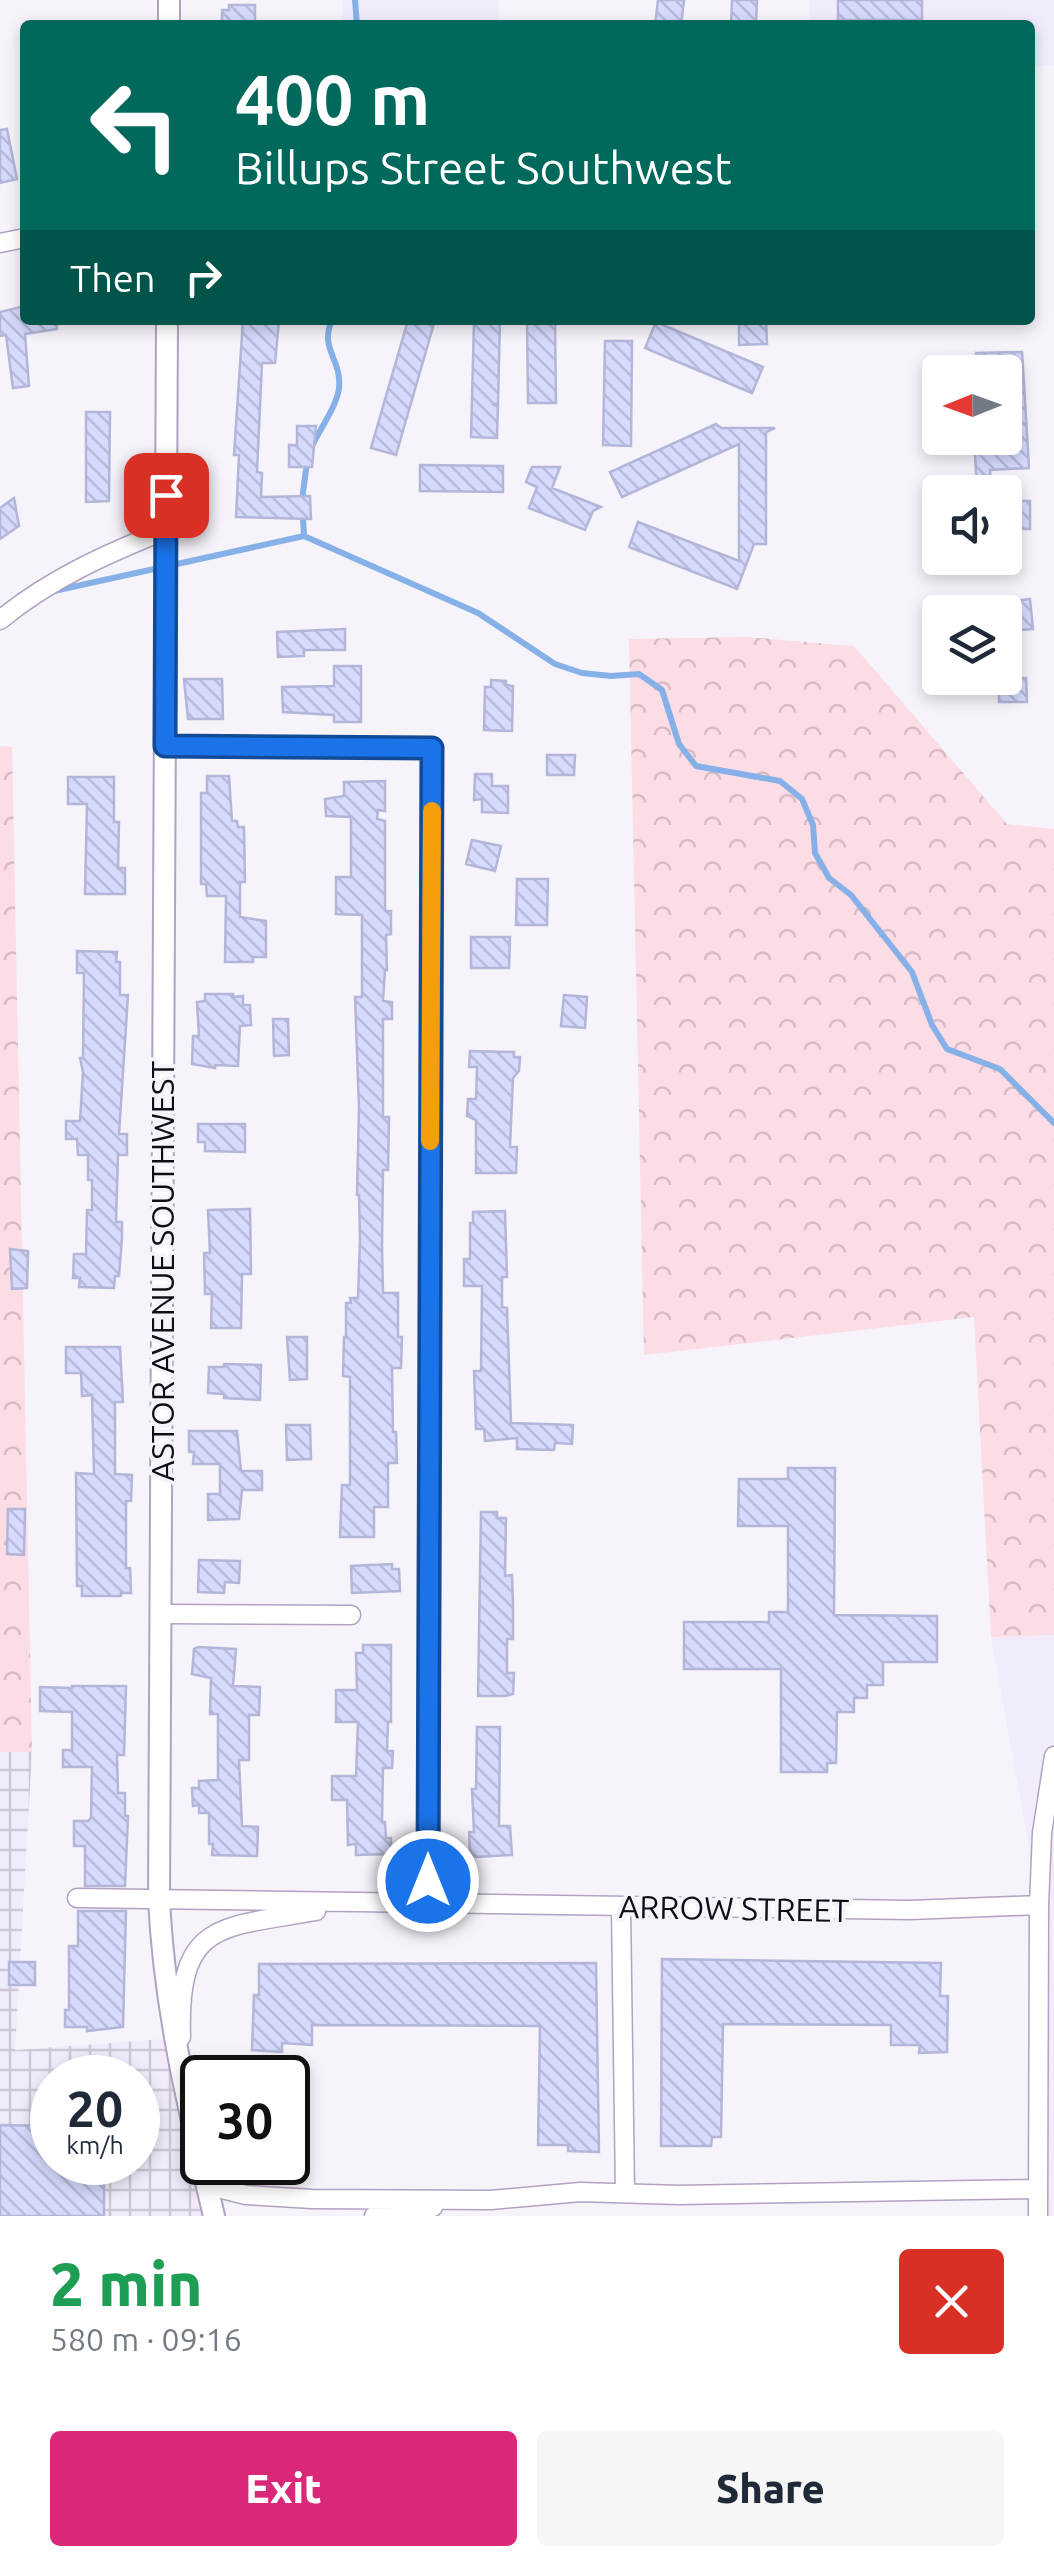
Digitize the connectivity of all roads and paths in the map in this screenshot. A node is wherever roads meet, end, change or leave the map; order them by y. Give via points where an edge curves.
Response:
1 (167, 325) edge
2 (166, 530) junction
3 (0, 620) edge
4 (165, 746) junction
5 (160, 1614) junction
6 (351, 1615) dead end
7 (1054, 1756) edge
8 (77, 1898) dead end
9 (159, 1899) junction
10 (377, 1904) junction
11 (428, 1905) junction
12 (1040, 1905) junction
13 (621, 1907) junction
14 (181, 2055) edge
15 (180, 2070) edge
16 (206, 2185) joint
17 (1038, 2190) junction
18 (625, 2192) junction
19 (491, 2200) junction
20 (214, 2216) edge
21 (374, 2216) edge
22 (1038, 2216) edge

1 - 2 street, ASTOR AVENUE SOUTHWEST
2 - 3 street via 100,556
2 - 4 street, ASTOR AVENUE SOUTHWEST
4 - 5 street, ASTOR AVENUE SOUTHWEST
4 - 11 street via 432,748
5 - 6 street
5 - 9 street, ASTOR AVENUE SOUTHWEST
7 - 12 street
8 - 9 street
9 - 10 street
9 - 15 street, ASTOR AVENUE SOUTHWEST via 162,1966
10 - 11 street, ARROW STREET
10 - 14 street via 252,1921 212,1934 196,1950 185,1980
11 - 13 street, ARROW STREET
12 - 13 street, ARROW STREET
12 - 17 street
13 - 18 street
16 - 19 street via 270,2198
16 - 20 street, ASTOR AVENUE SOUTHWEST
17 - 18 street
17 - 22 street
18 - 19 street
19 - 21 street

